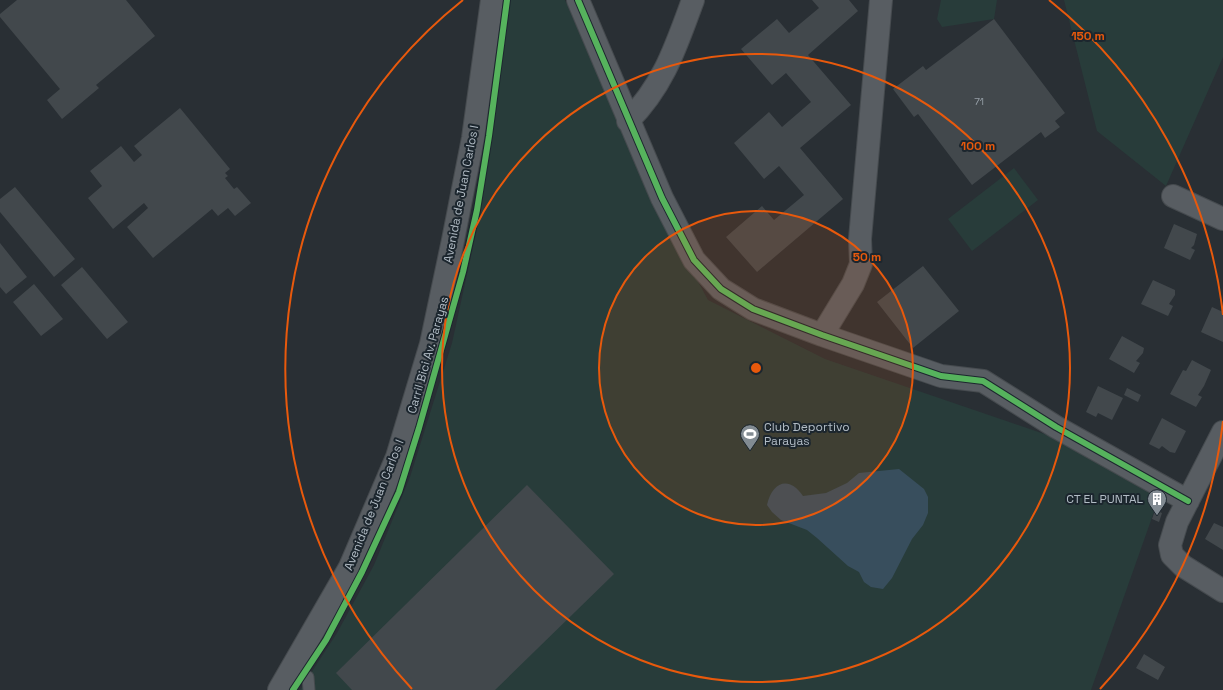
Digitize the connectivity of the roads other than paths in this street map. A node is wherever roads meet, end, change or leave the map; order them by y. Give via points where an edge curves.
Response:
1 (492, 0) edge
2 (578, 0) edge
3 (694, 0) edge
4 (881, 0) edge
5 (628, 121) junction
6 (1173, 196) dead end
7 (1223, 219) edge
8 (822, 335) junction
9 (1223, 432) edge
10 (1188, 501) junction
11 (1223, 591) edge
12 (308, 677) dead end
13 (279, 690) edge
14 (309, 690) edge

1 - 13 street, Avenida de Juan Carlos I via 473,138 453,240 430,344 397,457 350,567
2 - 5 street
3 - 5 street via 663,74 645,104
4 - 8 street via 860,239 861,264 853,284
5 - 8 street via 694,260 721,289 754,309
6 - 7 street
8 - 10 street via 941,376 983,381 1056,427
9 - 10 street
10 - 11 street via 1177,522 1170,545 1172,555 1183,566
12 - 14 lane

